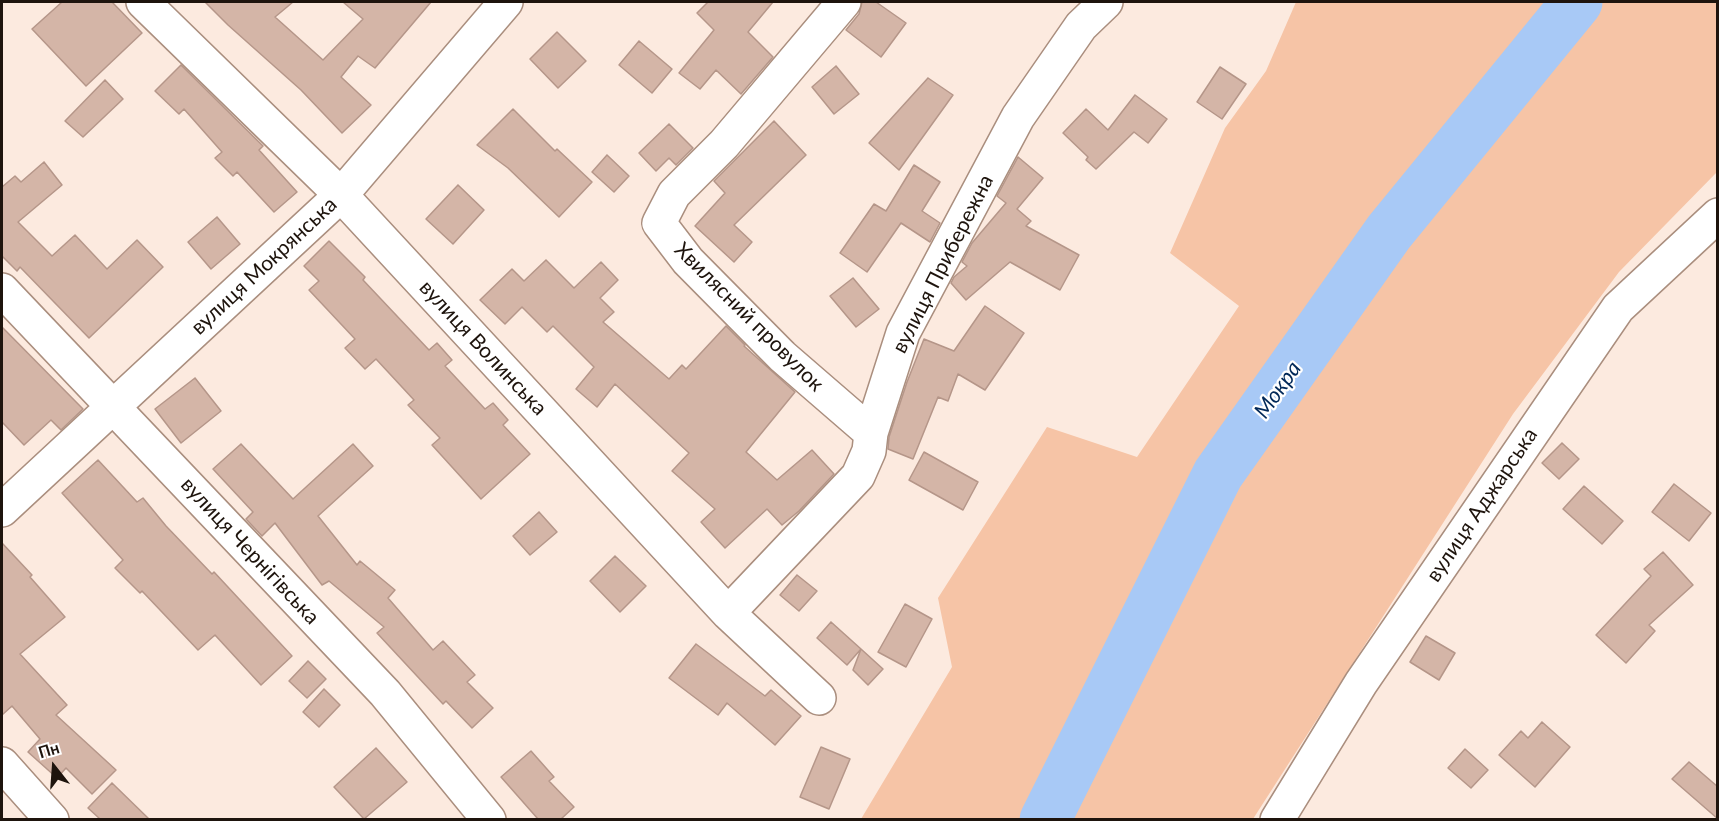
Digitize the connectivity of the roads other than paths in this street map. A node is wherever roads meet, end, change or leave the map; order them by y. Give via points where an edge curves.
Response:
1 (143, 2) edge
2 (507, 2) edge
3 (844, 2) edge
4 (1106, 2) edge
5 (341, 195) junction
6 (1718, 215) edge
7 (2, 290) edge
8 (113, 406) junction
9 (871, 434) junction
10 (2, 510) edge
11 (728, 613) junction
12 (819, 698) dead end
13 (2, 765) edge
14 (52, 819) edge
15 (489, 819) edge
16 (1277, 819) edge

1 - 5 street, вулиця Волинська
2 - 5 street, вулиця Мокрянська
3 - 9 street, Хвилясний провулок via 724,144 674,194 659,224 688,261 782,356
4 - 9 street, вулиця Прибережна via 1081,26 1018,117 903,333
5 - 8 street, вулиця Мокрянська
5 - 11 street, вулиця Волинська
6 - 16 street, вулиця Аджарська via 1618,308 1361,683
7 - 8 street, вулиця Чернігівська
8 - 10 street, вулиця Мокрянська
8 - 15 street, вулиця Чернігівська via 385,693
9 - 11 street, вулиця Прибережна via 870,451 858,476
11 - 12 street, вулиця Волинська
13 - 14 street

